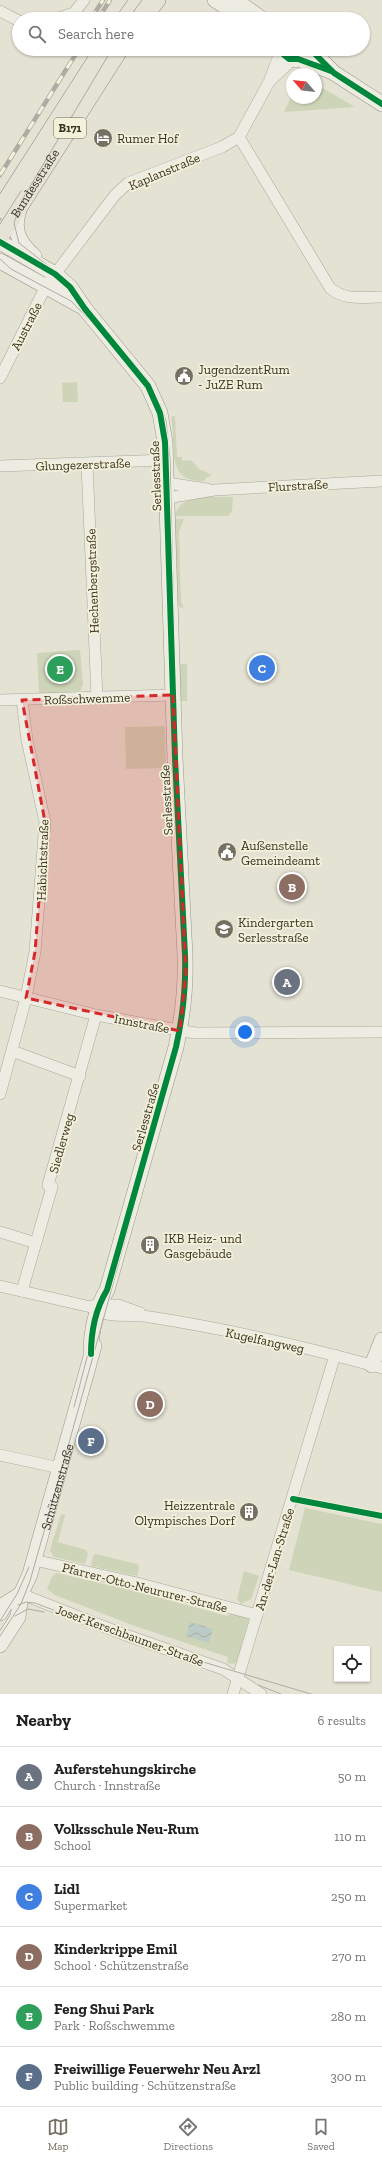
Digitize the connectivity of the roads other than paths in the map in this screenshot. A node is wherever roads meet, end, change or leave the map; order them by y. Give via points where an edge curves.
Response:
1 (84, 0) edge
2 (140, 0) edge
3 (157, 0) edge
4 (216, 0) edge
5 (235, 0) edge
6 (0, 11) edge
7 (75, 12) edge
8 (131, 12) edge
9 (148, 12) edge
10 (234, 12) edge
11 (252, 12) edge
12 (12, 17) edge
13 (99, 56) edge
14 (116, 56) edge
15 (292, 56) edge
16 (301, 56) edge
17 (382, 104) edge
18 (239, 137) junction
19 (20, 207) junction
20 (0, 210) edge
21 (0, 237) edge
22 (0, 242) edge
23 (0, 261) edge
24 (50, 280) junction
25 (382, 297) edge
26 (0, 378) edge
27 (166, 460) junction
28 (87, 464) junction
29 (0, 466) edge
30 (382, 482) edge
31 (167, 483) junction
32 (214, 490) junction
33 (167, 498) junction
34 (173, 695) junction
35 (97, 698) junction
36 (0, 700) edge
37 (22, 700) junction
38 (0, 991) edge
39 (26, 998) junction
40 (96, 1014) junction
41 (180, 1031) junction
42 (382, 1032) edge
43 (12, 1051) junction
44 (80, 1076) junction
45 (0, 1094) edge
46 (0, 1232) edge
47 (36, 1243) junction
48 (0, 1286) edge
49 (22, 1291) junction
50 (101, 1305) junction
51 (382, 1340) edge
52 (335, 1355) junction
53 (377, 1366) edge
54 (0, 1455) edge
55 (60, 1468) junction
56 (34, 1560) junction
57 (21, 1594) junction
58 (0, 1613) edge
59 (257, 1615) junction
60 (0, 1644) edge
61 (238, 1678) junction
62 (233, 1694) edge
63 (261, 1694) edge

1 - 7 street
2 - 8 main road
3 - 9 main road
4 - 10 street
5 - 11 street
6 - 12 street
13 - 20 main road, Bundesstraße / B171
14 - 19 main road, Bundesstraße / B171
15 - 18 street via 269,82
16 - 17 street via 334,73
18 - 24 street, Kaplanstraße via 222,147 128,183 115,195
18 - 25 street via 330,288 338,295 349,298
19 - 21 main road, Bundesstraße / B171
19 - 24 street, Serlesstraße via 15,226 18,238
22 - 24 street, Serlesstraße
23 - 24 street, Serlesstraße
24 - 26 street, Austraße
24 - 27 street, Serlesstraße via 85,309 142,376 152,393 164,426
27 - 28 street, Glungezerstraße
27 - 31 street, Serlesstraße
28 - 29 street, Glungezerstraße
28 - 35 street, Hechenbergstraße
30 - 32 street, Flurstraße
31 - 32 street, Flurstraße
31 - 33 street, Serlesstraße
32 - 33 street, Flurstraße
33 - 34 street, Serlesstraße
34 - 35 street, Roßschwemme
34 - 41 street, Serlesstraße via 186,973
35 - 37 street, Roßschwemme
36 - 37 street, Roßschwemme
37 - 39 street, Habichtstraße via 27,740 45,822 36,952
38 - 39 street, Innstraße
39 - 40 street, Innstraße
39 - 43 street, Habichtstraße
40 - 41 street, Innstraße
40 - 44 street, Siedlerweg
41 - 42 street, Innstraße
41 - 50 street, Serlesstraße
43 - 44 street
43 - 45 street, Habichtstraße
44 - 47 street, Siedlerweg via 48,1185 52,1187
46 - 47 street
47 - 49 street, Siedlerweg
48 - 49 street, Kugelfangweg
49 - 50 street, Kugelfangweg
50 - 52 street, Kugelfangweg
50 - 55 street, Schützenstraße via 91,1354
51 - 53 street
52 - 53 street, Kugelfangweg
52 - 59 street, An-der-Lan-Straße
54 - 55 street
55 - 56 street, Schützenstraße
56 - 57 street, Schützenstraße
56 - 59 street, Pfarrer-Otto-Neururer-Straße via 137,1583
57 - 58 street via 6,1604
57 - 60 street, Schützenstraße via 18,1616
57 - 61 street, Josef-Kerschbaumer-Straße via 223,1669
59 - 61 street, An-der-Lan-Straße
61 - 62 street, An-der-Lan-Straße
61 - 63 street, Josef-Kerschbaumer-Straße

